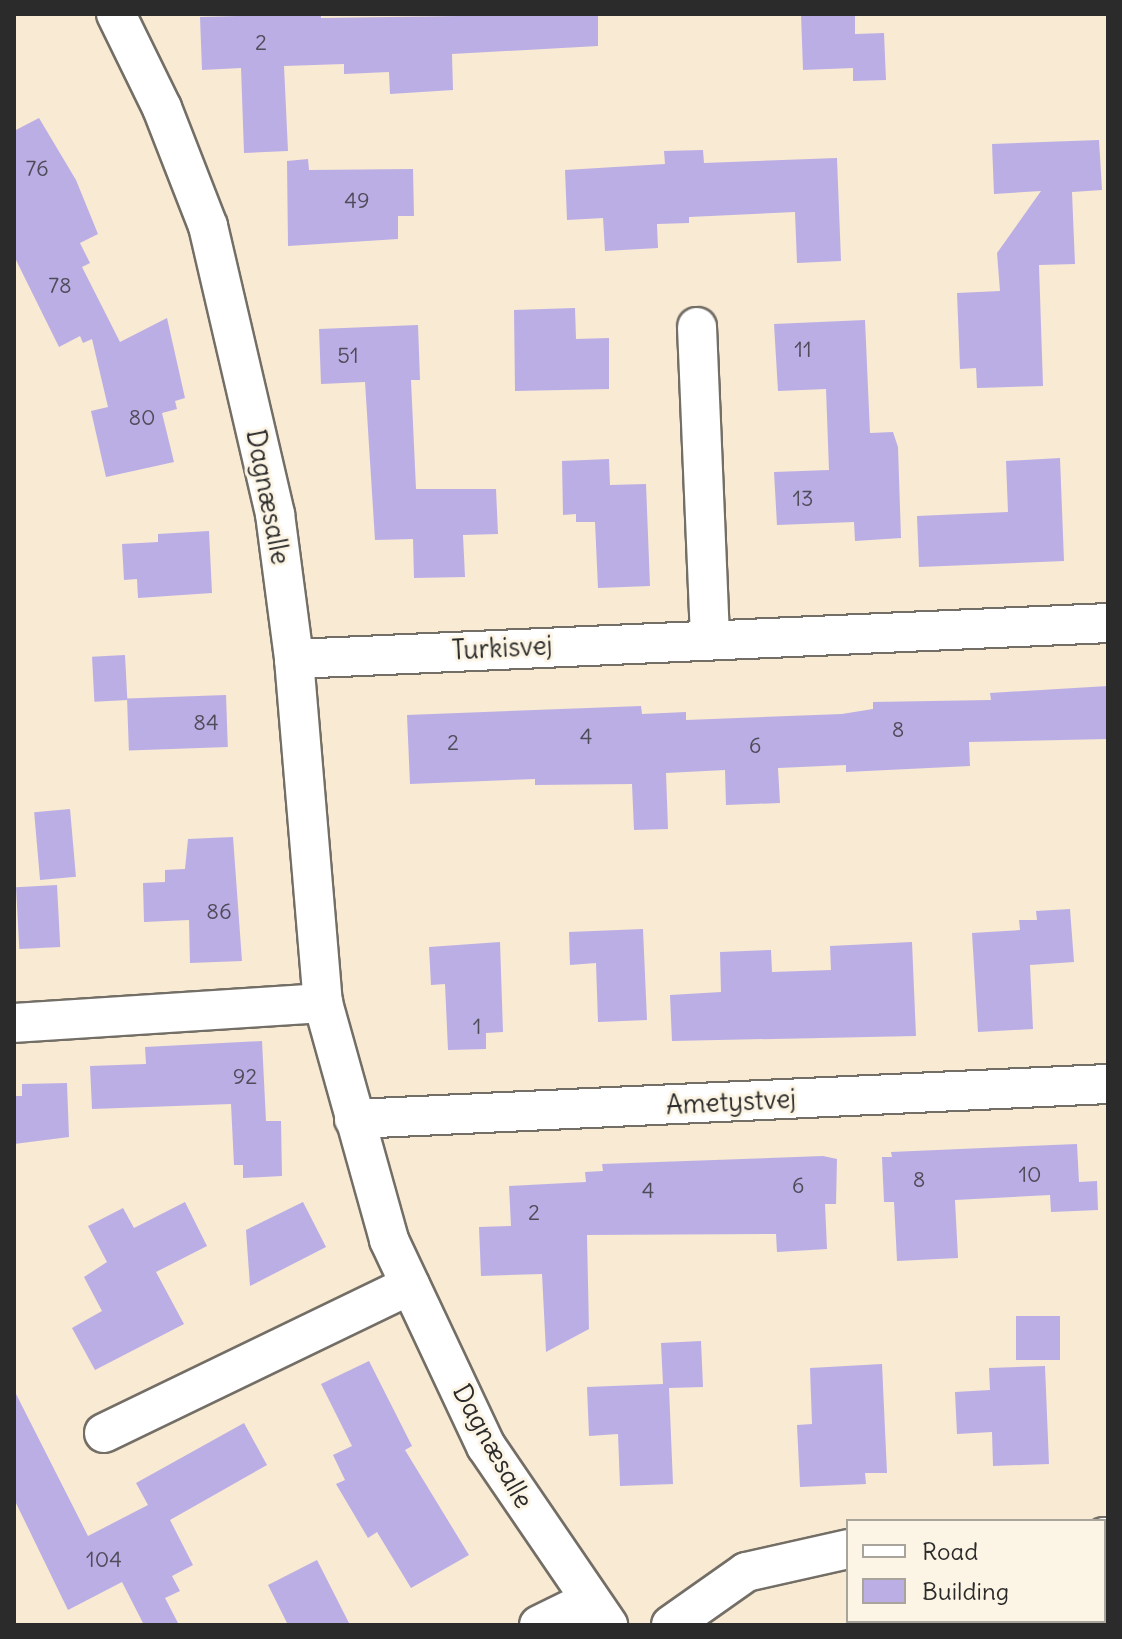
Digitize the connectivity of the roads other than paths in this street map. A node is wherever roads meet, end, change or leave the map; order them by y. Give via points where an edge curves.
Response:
1 (116, 14) edge
2 (697, 327) dead end
3 (1108, 623) edge
4 (710, 637) junction
5 (294, 659) junction
6 (323, 1003) junction
7 (14, 1023) edge
8 (1108, 1084) edge
9 (354, 1119) junction
10 (410, 1285) junction
11 (104, 1433) dead end
12 (846, 1549) edge
13 (598, 1613) edge
14 (539, 1625) edge
15 (671, 1625) edge

1 - 5 street, Dagnæsalle via 162,108 208,226 275,514
2 - 4 street
3 - 4 street, Turkisvej
4 - 5 street, Turkisvej
5 - 6 street, Dagnæsalle
6 - 7 street
6 - 9 street, Dagnæsalle
8 - 9 street, Ametystvej
9 - 10 street, Dagnæsalle via 389,1240
10 - 11 street
10 - 13 street, Dagnæsalle via 486,1446
12 - 15 street via 746,1572
13 - 14 street, Dagnæsalle

